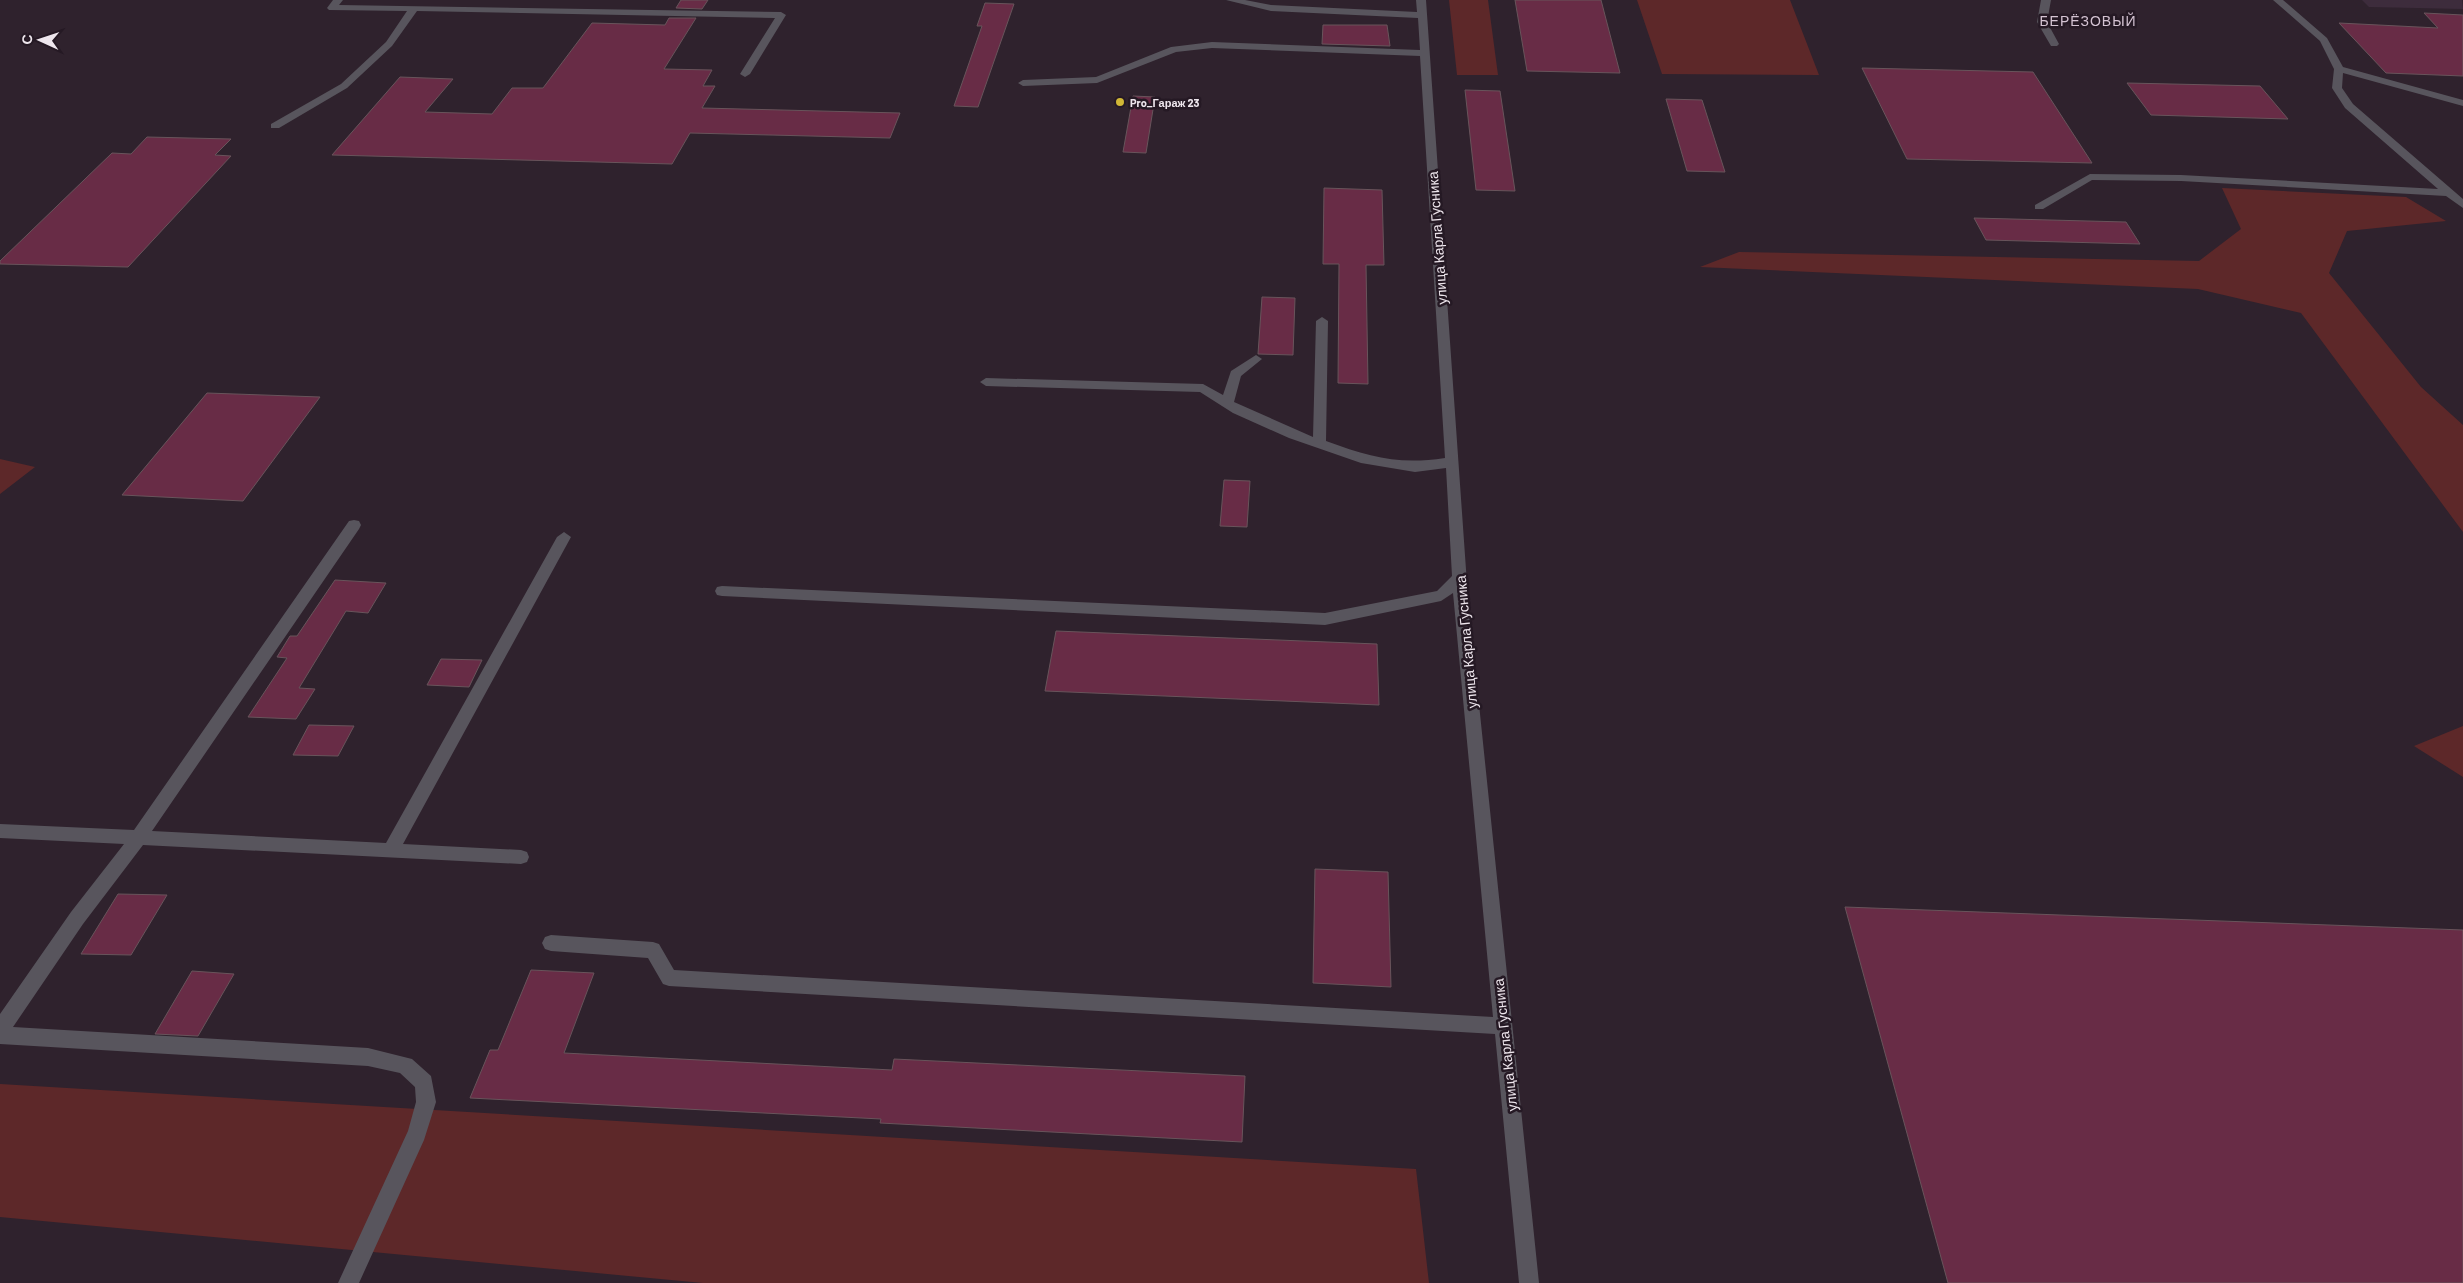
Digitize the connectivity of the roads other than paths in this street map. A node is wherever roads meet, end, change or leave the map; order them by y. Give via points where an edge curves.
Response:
1 (338, 0) edge
2 (1231, 0) edge
3 (2046, 0) edge
4 (2278, 0) edge
5 (414, 8) junction
6 (1421, 8) edge
7 (2054, 44) dead end
8 (1425, 53) junction
9 (2339, 69) junction
10 (745, 74) dead end
11 (1023, 83) dead end
12 (2463, 104) edge
13 (276, 126) dead end
14 (2449, 193) junction
15 (2463, 205) edge
16 (2039, 207) dead end
17 (1322, 321) dead end
18 (1256, 359) dead end
19 (986, 382) dead end
20 (1228, 403) junction
21 (1319, 444) junction
22 (1452, 462) junction
23 (354, 525) dead end
24 (564, 537) dead end
25 (1460, 577) junction
26 (722, 591) dead end
27 (0, 831) edge
28 (138, 838) junction
29 (390, 851) junction
30 (521, 857) dead end
31 (552, 943) dead end
32 (1504, 1026) junction
33 (0, 1030) edge
34 (0, 1035) edge
35 (348, 1283) edge
36 (1529, 1283) edge

1 - 5 street via 332,8
2 - 6 street via 1271,8
3 - 7 street via 2042,22
4 - 9 street via 2324,40
5 - 10 street via 781,14
5 - 13 street via 389,44 344,86
6 - 8 street, улица Карла Гусника
8 - 11 street via 1189,47 1174,49 1096,80
8 - 22 street, улица Карла Гусника
9 - 12 street
9 - 14 street via 2337,88 2350,106
14 - 15 street
14 - 16 street via 2181,178 2090,177
17 - 21 street
18 - 20 street via 1235,374
19 - 20 street via 1203,388
20 - 21 street
21 - 22 street via 1366,460 1415,467
22 - 25 street, улица Карла Гусника
23 - 28 street
24 - 29 street
25 - 26 street via 1441,596 1325,619
25 - 32 street, улица Карла Гусника
27 - 28 street
28 - 29 street
28 - 33 street via 77,918
29 - 30 street
31 - 32 street via 653,950 669,978
32 - 36 street, улица Карла Гусника
34 - 35 street via 368,1057 405,1065 424,1083 426,1102 417,1133

